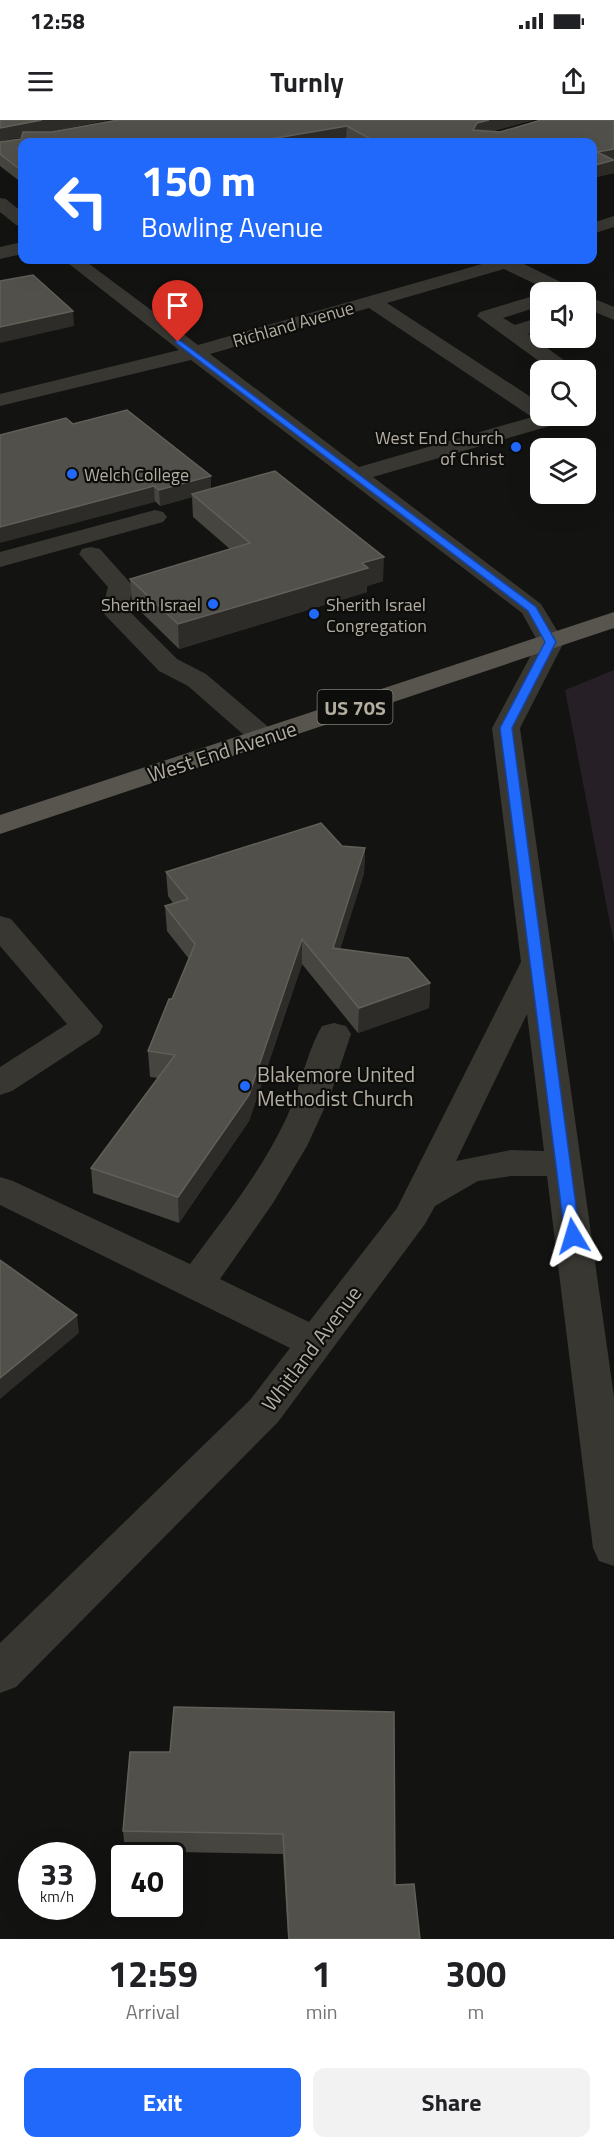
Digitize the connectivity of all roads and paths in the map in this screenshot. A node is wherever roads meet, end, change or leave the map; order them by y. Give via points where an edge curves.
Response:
1 (0, 203) edge
2 (18, 218) edge
3 (614, 221) edge
4 (597, 227) edge
5 (18, 249) edge
6 (0, 253) edge
7 (78, 264) edge
8 (501, 264) edge
9 (516, 264) edge
10 (548, 282) edge
11 (371, 302) junction
12 (530, 303) edge
13 (596, 307) edge
14 (614, 314) edge
15 (530, 327) edge
16 (513, 333) junction
17 (193, 353) junction
18 (551, 360) edge
19 (526, 381) dead end
20 (500, 386) junction
21 (0, 400) edge
22 (530, 406) edge
23 (530, 424) edge
24 (355, 475) junction
25 (155, 517) dead end
26 (92, 554) dead end
27 (0, 560) edge
28 (614, 620) edge
29 (551, 642) junction
30 (263, 737) junction
31 (0, 825) edge
32 (0, 926) edge
33 (537, 961) junction
34 (334, 1034) dead end
35 (0, 1083) edge
36 (564, 1164) junction
37 (0, 1190) edge
38 (421, 1197) junction
39 (196, 1284) junction
40 (315, 1343) junction
41 (614, 1548) edge
42 (0, 1673) edge

1 - 2 street
3 - 4 street
5 - 6 street
7 - 17 street
8 - 11 street, Richland Avenue
9 - 10 street
11 - 17 street, Richland Avenue
11 - 20 street
12 - 16 street via 487,316
13 - 14 street
15 - 16 street
16 - 18 street
17 - 21 street, Richland Avenue
17 - 24 street
19 - 20 street
20 - 22 street
23 - 24 street
24 - 29 street via 532,609
25 - 27 street
26 - 30 street via 122,586 115,610 168,665 197,680
28 - 29 main road, West End Avenue / US 70S
29 - 30 main road, West End Avenue / US 70S
29 - 33 street via 506,728
30 - 31 main road, West End Avenue / US 70S
32 - 35 street via 87,1026
33 - 36 street
33 - 38 street, Whitland Avenue
34 - 39 street via 313,1096 292,1139 250,1210
36 - 38 street via 511,1164 469,1170
36 - 41 street
37 - 39 street
38 - 40 street, Whitland Avenue via 412,1215
39 - 40 street
40 - 42 street, Whitland Avenue via 264,1411

